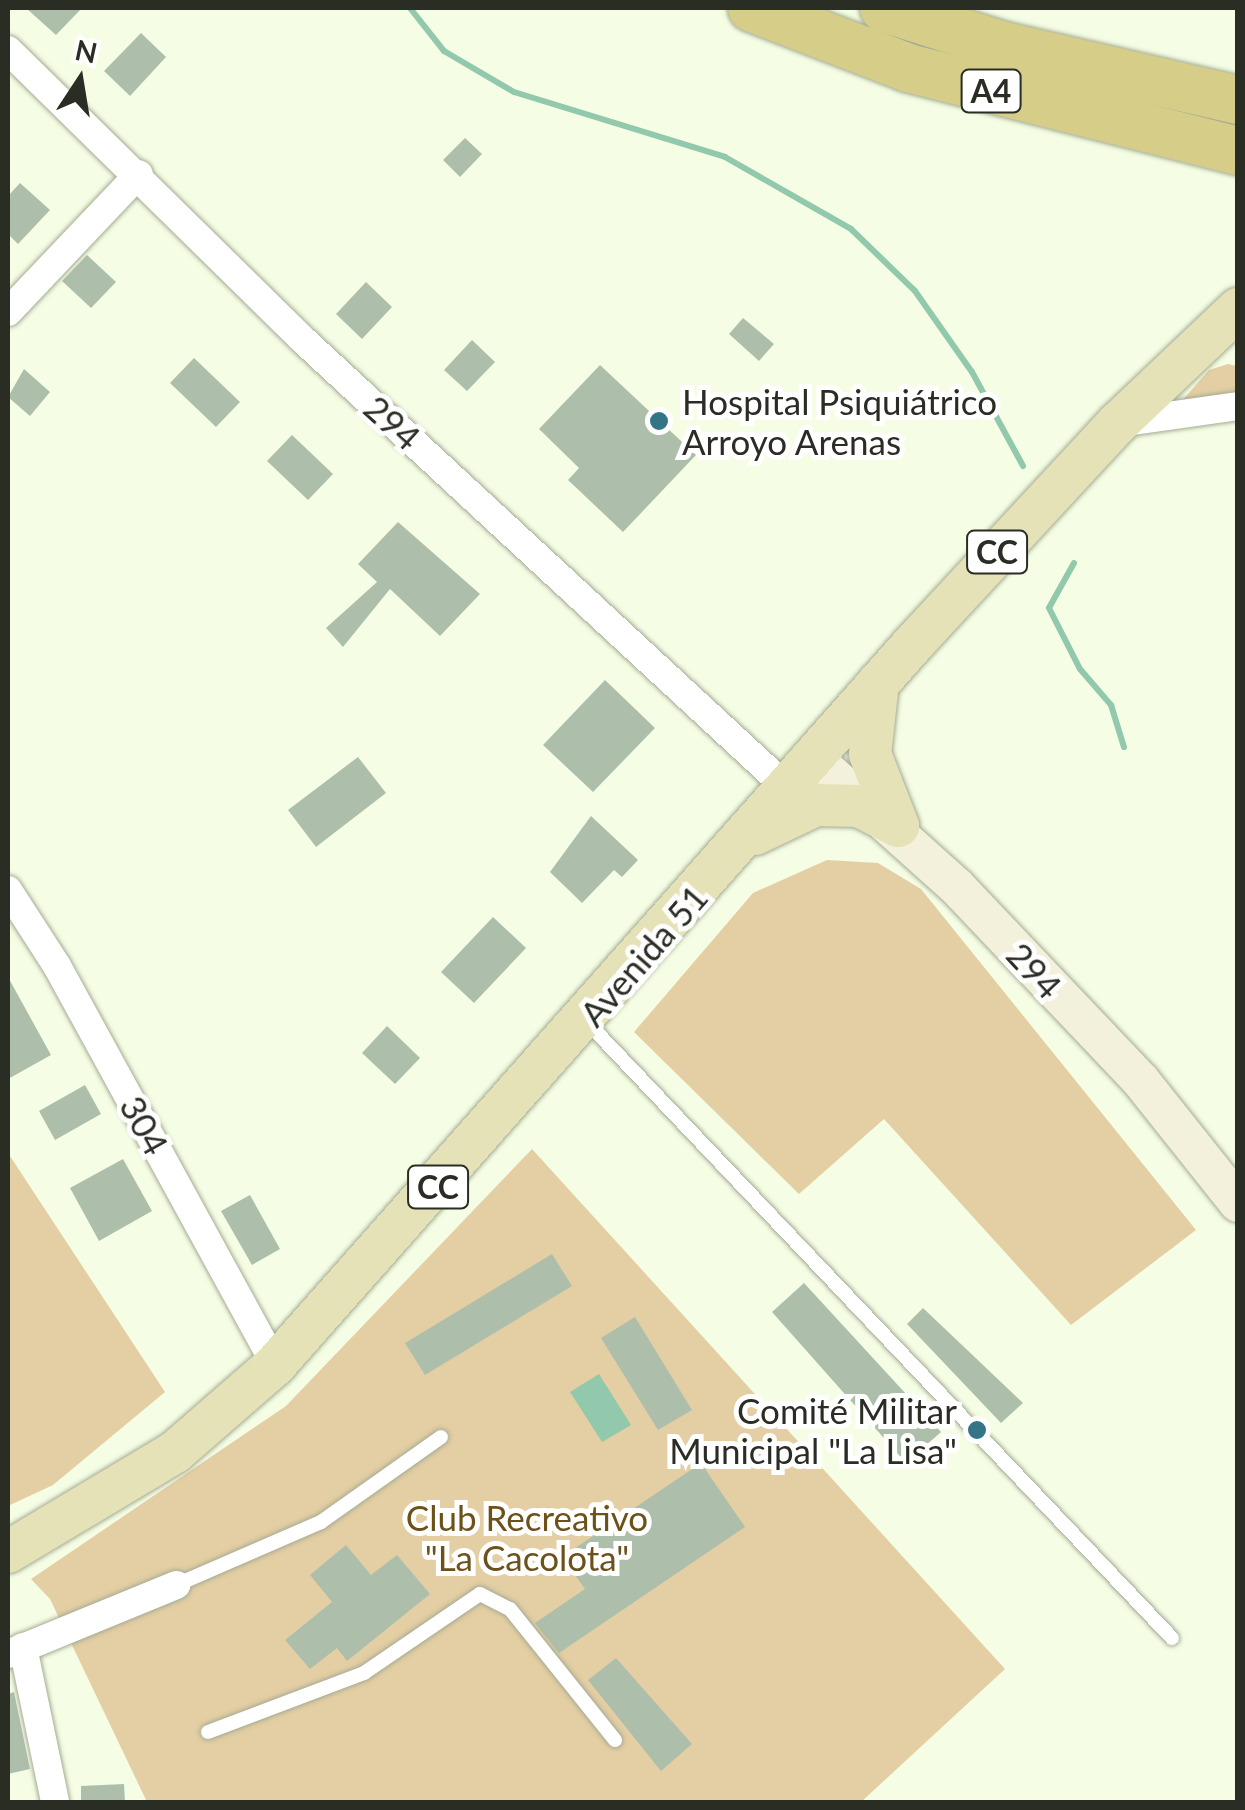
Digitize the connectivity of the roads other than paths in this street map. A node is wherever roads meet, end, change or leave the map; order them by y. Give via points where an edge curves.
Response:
1 (752, 8) edge
2 (884, 8) edge
3 (8, 50) edge
4 (1238, 100) edge
5 (1238, 151) edge
6 (139, 174) junction
7 (8, 312) edge
8 (1231, 326) edge
9 (1238, 406) edge
10 (1118, 423) junction
11 (878, 683) junction
12 (799, 772) junction
13 (898, 826) junction
14 (734, 848) junction
15 (8, 890) edge
16 (585, 1020) junction
17 (1238, 1203) edge
18 (275, 1366) junction
19 (442, 1438) dead end
20 (8, 1552) edge
21 (176, 1584) joint
22 (1172, 1638) dead end
23 (15, 1650) edge
24 (208, 1732) dead end
25 (615, 1740) dead end
26 (55, 1802) edge

1 - 5 highway, A4 via 908,68
2 - 4 highway, A4 via 1004,46
3 - 6 street, 294
6 - 7 street
6 - 12 street, 294 via 302,339
8 - 10 main road, Avenida 51 / CC
9 - 10 street
10 - 11 main road, Avenida 51 / CC
11 - 12 main road, Avenida 51 / CC
11 - 13 main road via 870,754
12 - 13 main road, 294
12 - 14 main road, Avenida 51 / CC
13 - 14 main road via 859,806 816,805
13 - 17 main road, 294 via 1141,1081
14 - 16 main road, Avenida 51 / CC
15 - 18 street, 304 via 57,966
16 - 18 main road, Avenida 51 / CC
16 - 22 lane
18 - 20 main road, Avenida 51 / CC via 175,1452
19 - 21 lane via 322,1522
21 - 23 street
23 - 26 street
24 - 25 lane via 364,1673 480,1594 510,1609

